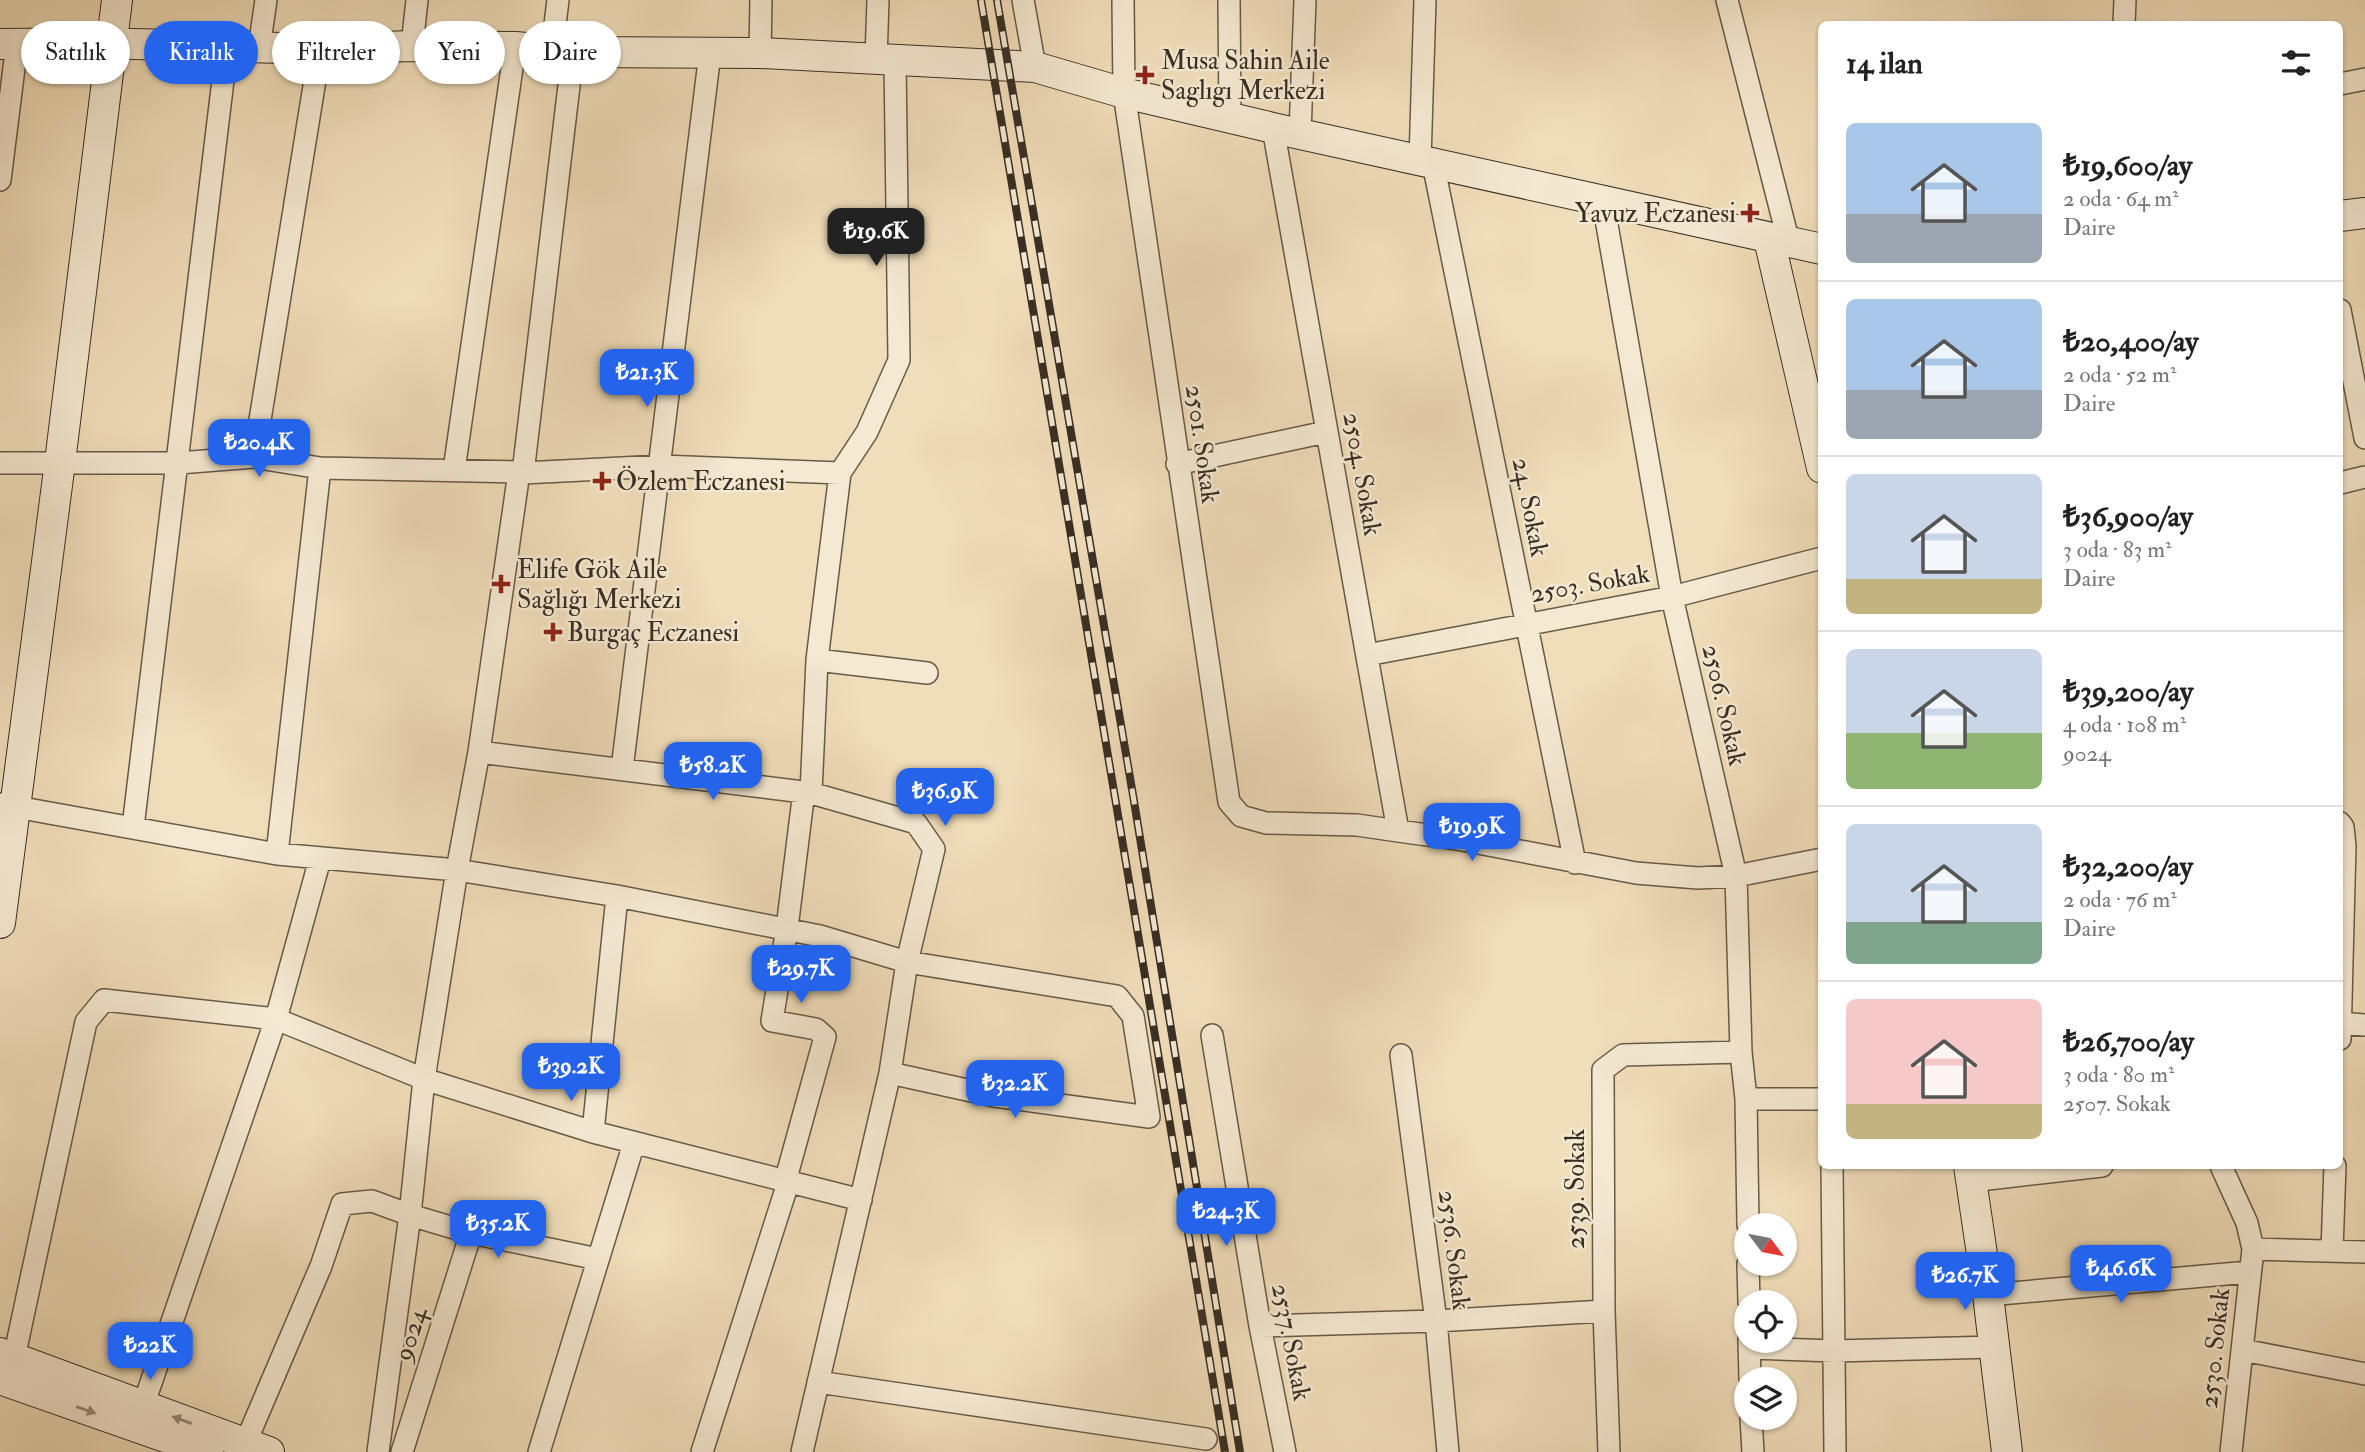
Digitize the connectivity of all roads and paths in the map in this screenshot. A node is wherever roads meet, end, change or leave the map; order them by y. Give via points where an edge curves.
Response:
1 (102, 0) edge
2 (117, 0) edge
3 (266, 0) edge
4 (417, 0) edge
5 (558, 0) edge
6 (761, 0) edge
7 (878, 0) edge
8 (1023, 0) edge
9 (1123, 0) edge
10 (1229, 0) edge
11 (1305, 0) edge
12 (1425, 0) edge
13 (1727, 0) edge
14 (2125, 0) edge
15 (103, 21) edge
16 (111, 21) edge
17 (560, 21) edge
18 (2124, 21) edge
19 (8, 44) edge
20 (400, 46) edge
21 (412, 46) junction
22 (515, 47) junction
23 (519, 47) edge
24 (259, 48) joint
25 (272, 48) edge
26 (621, 51) edge
27 (710, 53) junction
28 (760, 53) junction
29 (886, 60) junction
30 (1035, 67) junction
31 (2365, 79) edge
32 (2343, 83) edge
33 (99, 84) edge
34 (223, 84) edge
35 (314, 84) edge
36 (560, 84) edge
37 (1124, 93) junction
38 (1230, 117) junction
39 (1286, 131) junction
40 (1427, 162) junction
41 (0, 180) edge
42 (1603, 202) junction
43 (2365, 213) edge
44 (2343, 216) edge
45 (1779, 241) junction
46 (1818, 249) edge
47 (2343, 325) edge
48 (1326, 432) junction
49 (2365, 438) edge
50 (1818, 447) edge
51 (254, 457) junction
52 (0, 463) edge
53 (54, 463) junction
54 (179, 463) junction
55 (1177, 464) junction
56 (661, 466) junction
57 (320, 468) junction
58 (454, 470) junction
59 (521, 472) junction
60 (840, 472) junction
61 (2365, 477) edge
62 (2343, 481) edge
63 (1818, 559) edge
64 (1672, 597) junction
65 (1525, 624) junction
66 (1367, 654) junction
67 (817, 660) junction
68 (927, 673) dead end
69 (479, 752) junction
70 (622, 769) junction
71 (807, 792) junction
72 (4, 806) edge
73 (133, 827) junction
74 (2343, 827) edge
75 (1398, 831) junction
76 (276, 853) junction
77 (320, 859) junction
78 (1818, 860) edge
79 (1575, 863) junction
80 (2343, 867) edge
81 (457, 870) junction
82 (1736, 876) junction
83 (617, 895) junction
84 (0, 923) edge
85 (787, 928) junction
86 (906, 962) junction
87 (276, 1019) junction
88 (2343, 1023) edge
89 (2365, 1025) edge
90 (1212, 1035) dead end
91 (1741, 1052) junction
92 (1401, 1055) dead end
93 (890, 1073) junction
94 (424, 1079) junction
95 (1818, 1098) edge
96 (1746, 1099) junction
97 (593, 1132) junction
98 (634, 1143) junction
99 (1832, 1169) edge
100 (2039, 1169) edge
101 (2222, 1169) edge
102 (2335, 1169) edge
103 (1970, 1173) edge
104 (787, 1183) junction
105 (861, 1200) junction
106 (1748, 1213) edge
107 (410, 1215) junction
108 (471, 1233) junction
109 (2253, 1249) junction
110 (2332, 1250) junction
111 (2365, 1252) edge
112 (598, 1259) junction
113 (2249, 1272) junction
114 (1988, 1295) junction
115 (1604, 1311) junction
116 (1436, 1321) junction
117 (1260, 1326) junction
118 (1797, 1348) edge
119 (1995, 1348) junction
120 (2243, 1350) junction
121 (1834, 1351) junction
122 (5, 1364) edge
123 (2365, 1374) edge
124 (818, 1382) junction
125 (147, 1430) edge
126 (1752, 1430) edge
127 (1206, 1439) dead end
128 (257, 1448) edge
129 (208, 1452) edge
130 (379, 1452) edge
131 (402, 1452) edge
132 (539, 1452) edge
133 (702, 1452) edge
134 (802, 1452) edge
135 (1285, 1452) edge
136 (1448, 1452) edge
137 (1609, 1452) edge
138 (1753, 1452) edge
139 (1835, 1452) edge
140 (2007, 1452) edge
141 (2231, 1452) edge

1 - 15 street
2 - 16 street
3 - 24 street
4 - 21 street
5 - 17 street
6 - 28 street
7 - 29 street
8 - 30 street
9 - 37 street, 2501. Sokak
10 - 38 street
11 - 39 street, 2504. Sokak
12 - 40 street, 24. Sokak
13 - 45 street
14 - 18 street
19 - 41 street
20 - 21 street
21 - 22 street
22 - 23 street
22 - 58 street
24 - 25 street
26 - 27 street
27 - 28 street
27 - 56 street
28 - 29 street
29 - 30 street
29 - 60 street via 899,360 867,432
30 - 37 street
31 - 32 street
33 - 53 street
34 - 54 street
35 - 51 street
36 - 59 street
37 - 38 street
37 - 55 street, 2501. Sokak
38 - 39 street
39 - 40 street
39 - 48 street, 2504. Sokak
40 - 42 street
40 - 65 street, 24. Sokak
42 - 45 street
42 - 64 street, 2506. Sokak
43 - 44 street
45 - 46 street
45 - 50 street
47 - 49 street
48 - 55 street
48 - 66 street, 2504. Sokak
51 - 54 street
51 - 57 street
52 - 53 street
53 - 54 street
53 - 72 street
54 - 73 street
55 - 75 street, 2501. Sokak via 1229,802 1241,816 1266,823 1357,825
56 - 59 street
56 - 60 street
56 - 70 street
57 - 58 street
57 - 76 street
58 - 59 street
59 - 69 street
60 - 67 street
61 - 62 street
63 - 64 street, 2503. Sokak
64 - 65 street, 2503. Sokak
64 - 82 street, 2506. Sokak
65 - 66 street, 2503. Sokak
65 - 79 street, 24. Sokak
66 - 75 street, 2504. Sokak
67 - 68 street
67 - 71 street
69 - 70 street
69 - 81 street
70 - 71 street
71 - 85 street
71 - 86 street via 916,823 934,849
72 - 73 street
72 - 84 street
73 - 76 street
74 - 80 street
75 - 79 street
76 - 77 street
77 - 81 street
77 - 87 street
78 - 82 street
79 - 82 street via 1636,873
81 - 83 street
81 - 94 street
82 - 91 street, 2506. Sokak
83 - 85 street
83 - 97 street
85 - 86 street
85 - 104 street via 772,1021 816,1029 825,1037
86 - 93 street
86 - 93 street via 1117,996 1133,1016 1149,1117 994,1096
87 - 94 street
87 - 122 street via 104,1000 86,1022
87 - 125 street
88 - 89 street
90 - 117 street, 2537. Sokak
91 - 96 street, 2506. Sokak
91 - 115 street, 2539. Sokak via 1623,1055 1603,1070
92 - 116 street, 2536. Sokak
93 - 105 street
94 - 97 street
94 - 107 street
95 - 96 street
96 - 106 street, 2506. Sokak
97 - 98 street
98 - 104 street
98 - 112 street
99 - 121 street
100 - 103 street
101 - 109 street via 2247,1223
102 - 110 street
103 - 114 street
104 - 105 street
104 - 133 street
105 - 124 street
107 - 108 street
107 - 128 street via 372,1201 342,1204
107 - 130 street
108 - 112 street
108 - 131 street, 9024
109 - 110 street
109 - 113 street, 2530. Sokak
110 - 111 street
112 - 132 street
113 - 114 street
113 - 120 street, 2530. Sokak
114 - 119 street
115 - 116 street
115 - 137 street, 2539. Sokak
116 - 117 street
116 - 136 street, 2536. Sokak
117 - 135 street, 2537. Sokak
118 - 121 street
119 - 121 street
119 - 140 street
120 - 123 street
120 - 141 street, 2530. Sokak
121 - 139 street
122 - 125 street
124 - 127 street
124 - 134 street
128 -> 125 street
125 - 129 street
126 - 138 street

